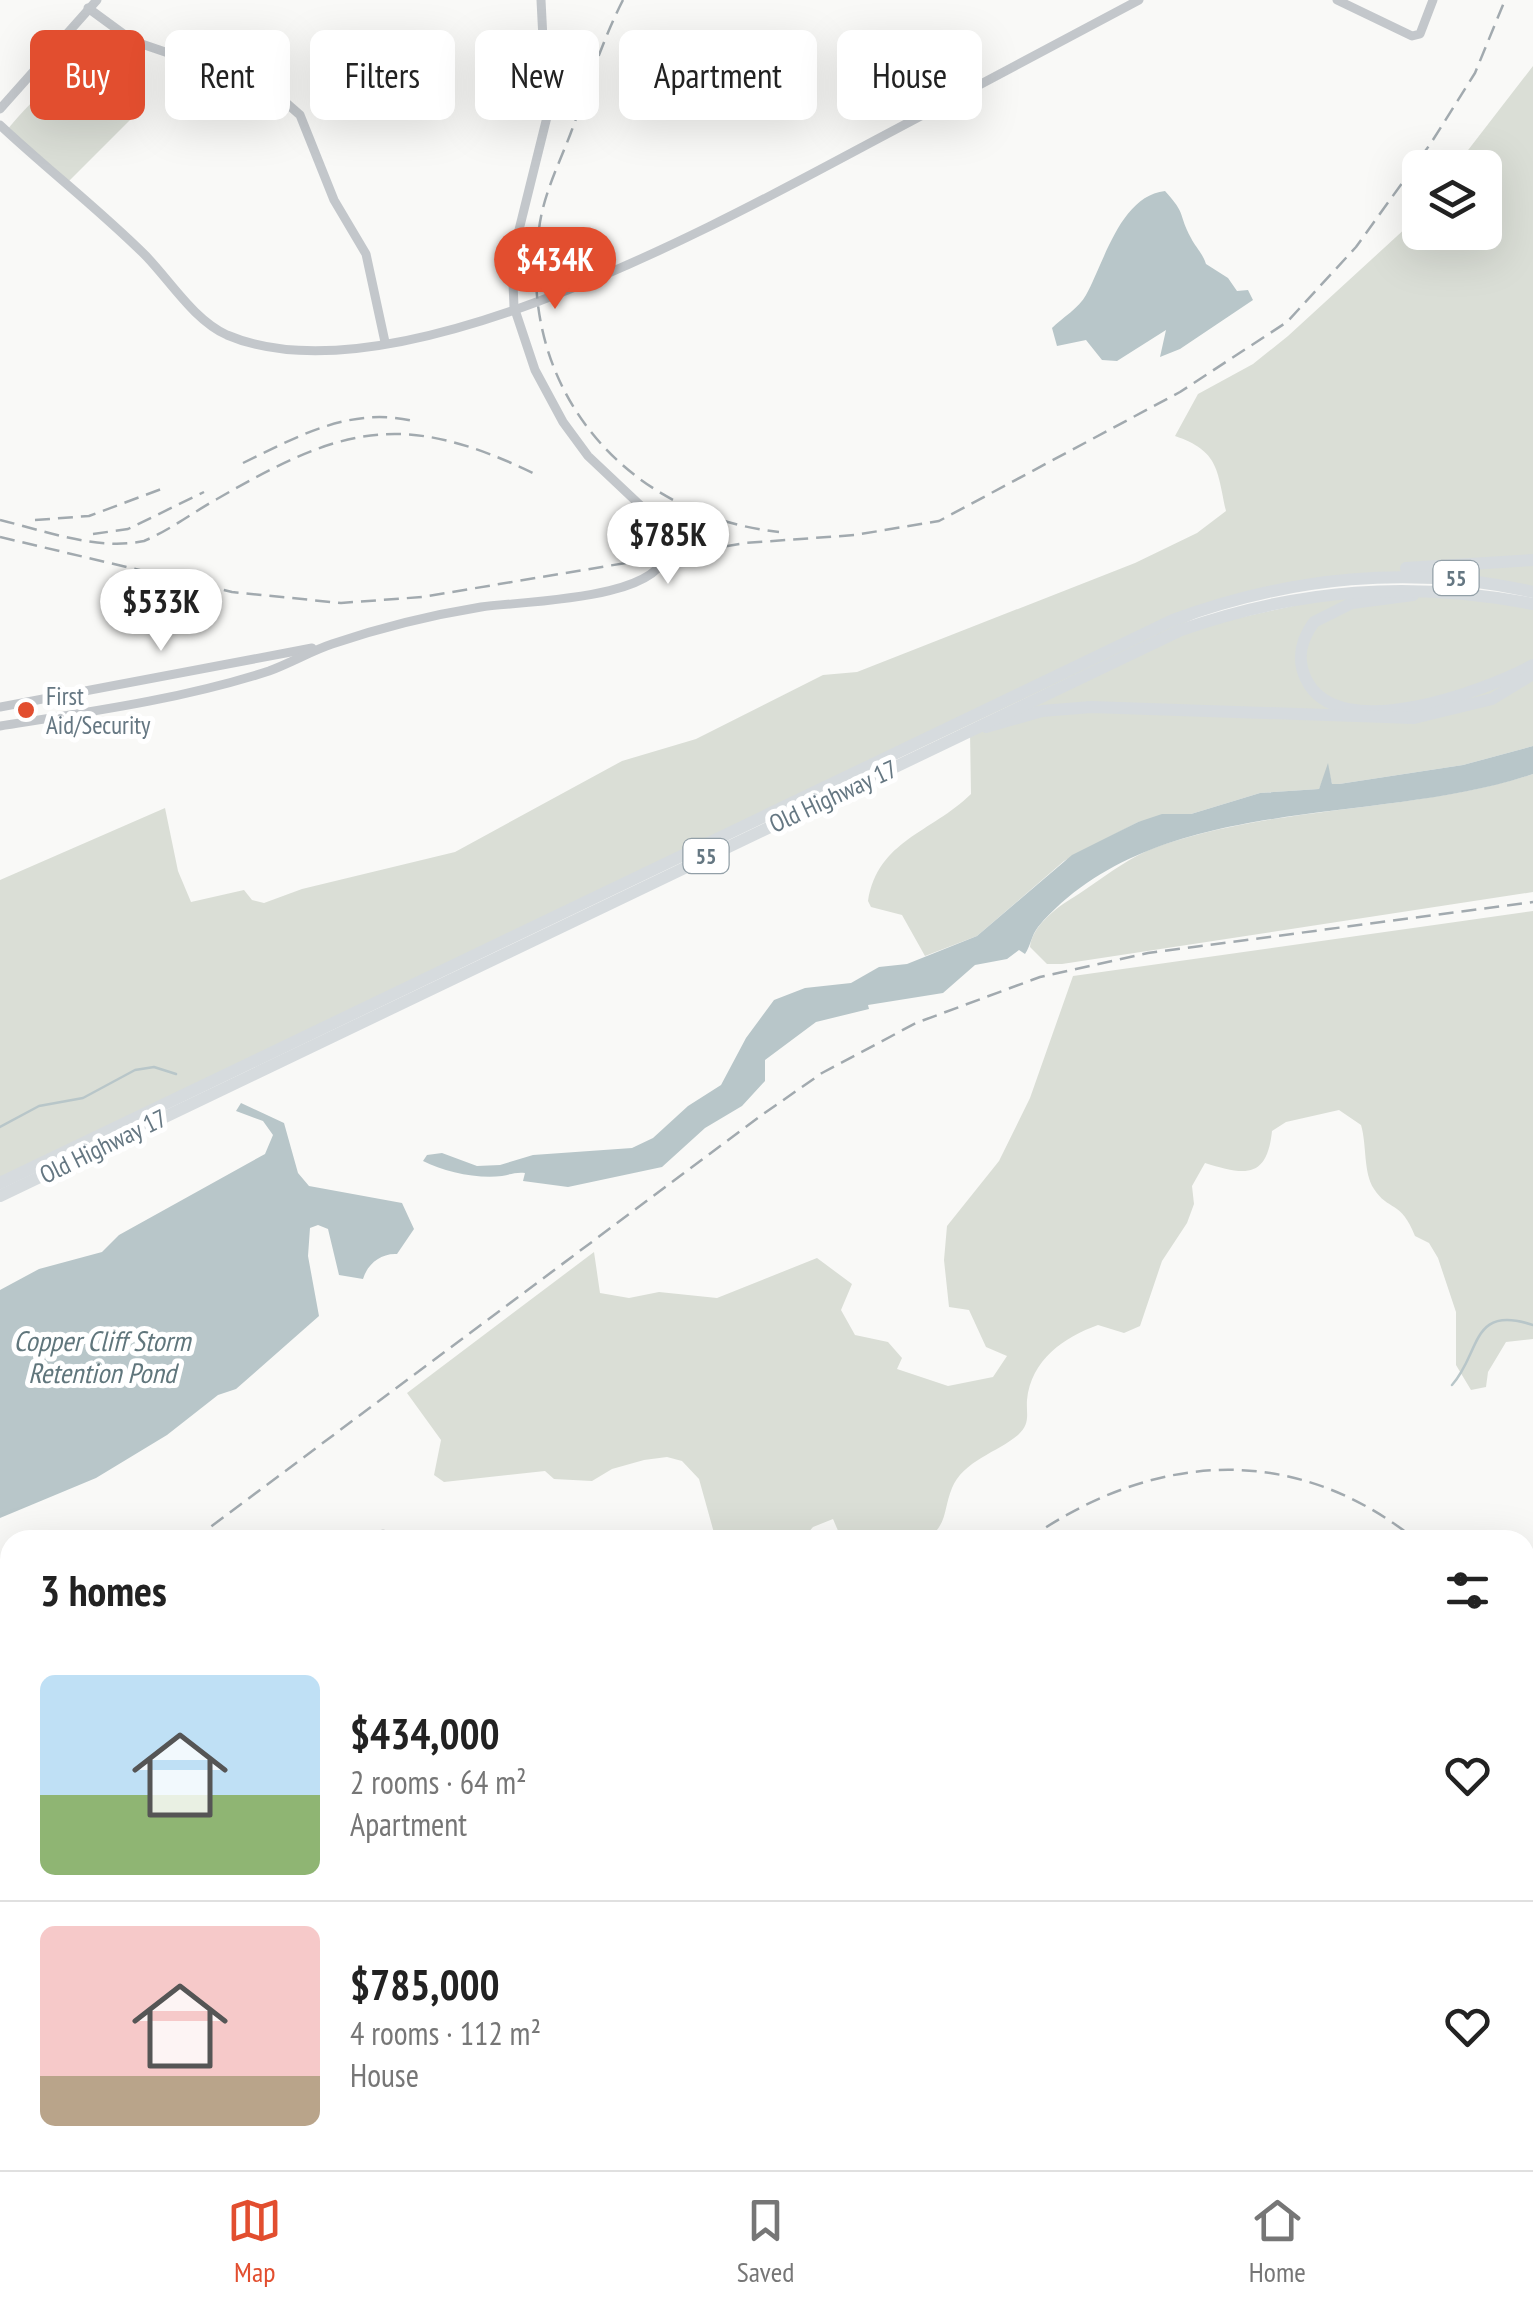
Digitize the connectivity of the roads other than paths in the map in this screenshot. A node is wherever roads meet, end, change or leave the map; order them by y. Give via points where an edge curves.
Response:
1 (541, 0) edge
2 (1138, 0) edge
3 (1337, 0) edge
4 (1433, 0) edge
5 (92, 4) edge
6 (0, 109) edge
7 (0, 125) edge
8 (514, 307) junction
9 (385, 342) junction
10 (1533, 560) edge
11 (1378, 577) junction
12 (1433, 589) junction
13 (1533, 592) edge
14 (1533, 604) edge
15 (333, 644) junction
16 (1533, 666) edge
17 (1533, 674) edge
18 (0, 707) edge
19 (0, 726) edge
20 (974, 729) junction
21 (0, 1183) edge
22 (0, 1196) edge

1 - 8 street via 548,116 512,258
2 - 8 street via 735,214
3 - 4 street via 1412,36 1420,34
5 - 6 street
5 - 9 street via 132,41 268,87 300,115 334,200 366,254
7 - 9 street via 223,333 308,350
8 - 9 street
8 - 15 street via 564,422 588,456 658,522 666,558 642,582 478,608
10 - 11 main road via 1396,568
11 - 13 main road, Old Highway 17 / 55 via 1437,576
11 - 21 main road, Old Highway 17 / 55 via 1242,597 1149,631
12 - 14 main road, Old Highway 17 / 55
12 - 16 main road via 1352,603 1321,616 1308,630 1300,656 1312,688 1328,702 1352,708 1418,707 1488,689
12 - 20 main road, Old Highway 17 / 55 via 1338,591 1233,612 1145,646
15 - 18 street
15 - 19 street via 217,686
17 - 20 main road via 1492,699 1414,718 1091,707 1042,711
20 - 22 main road, Old Highway 17 / 55

